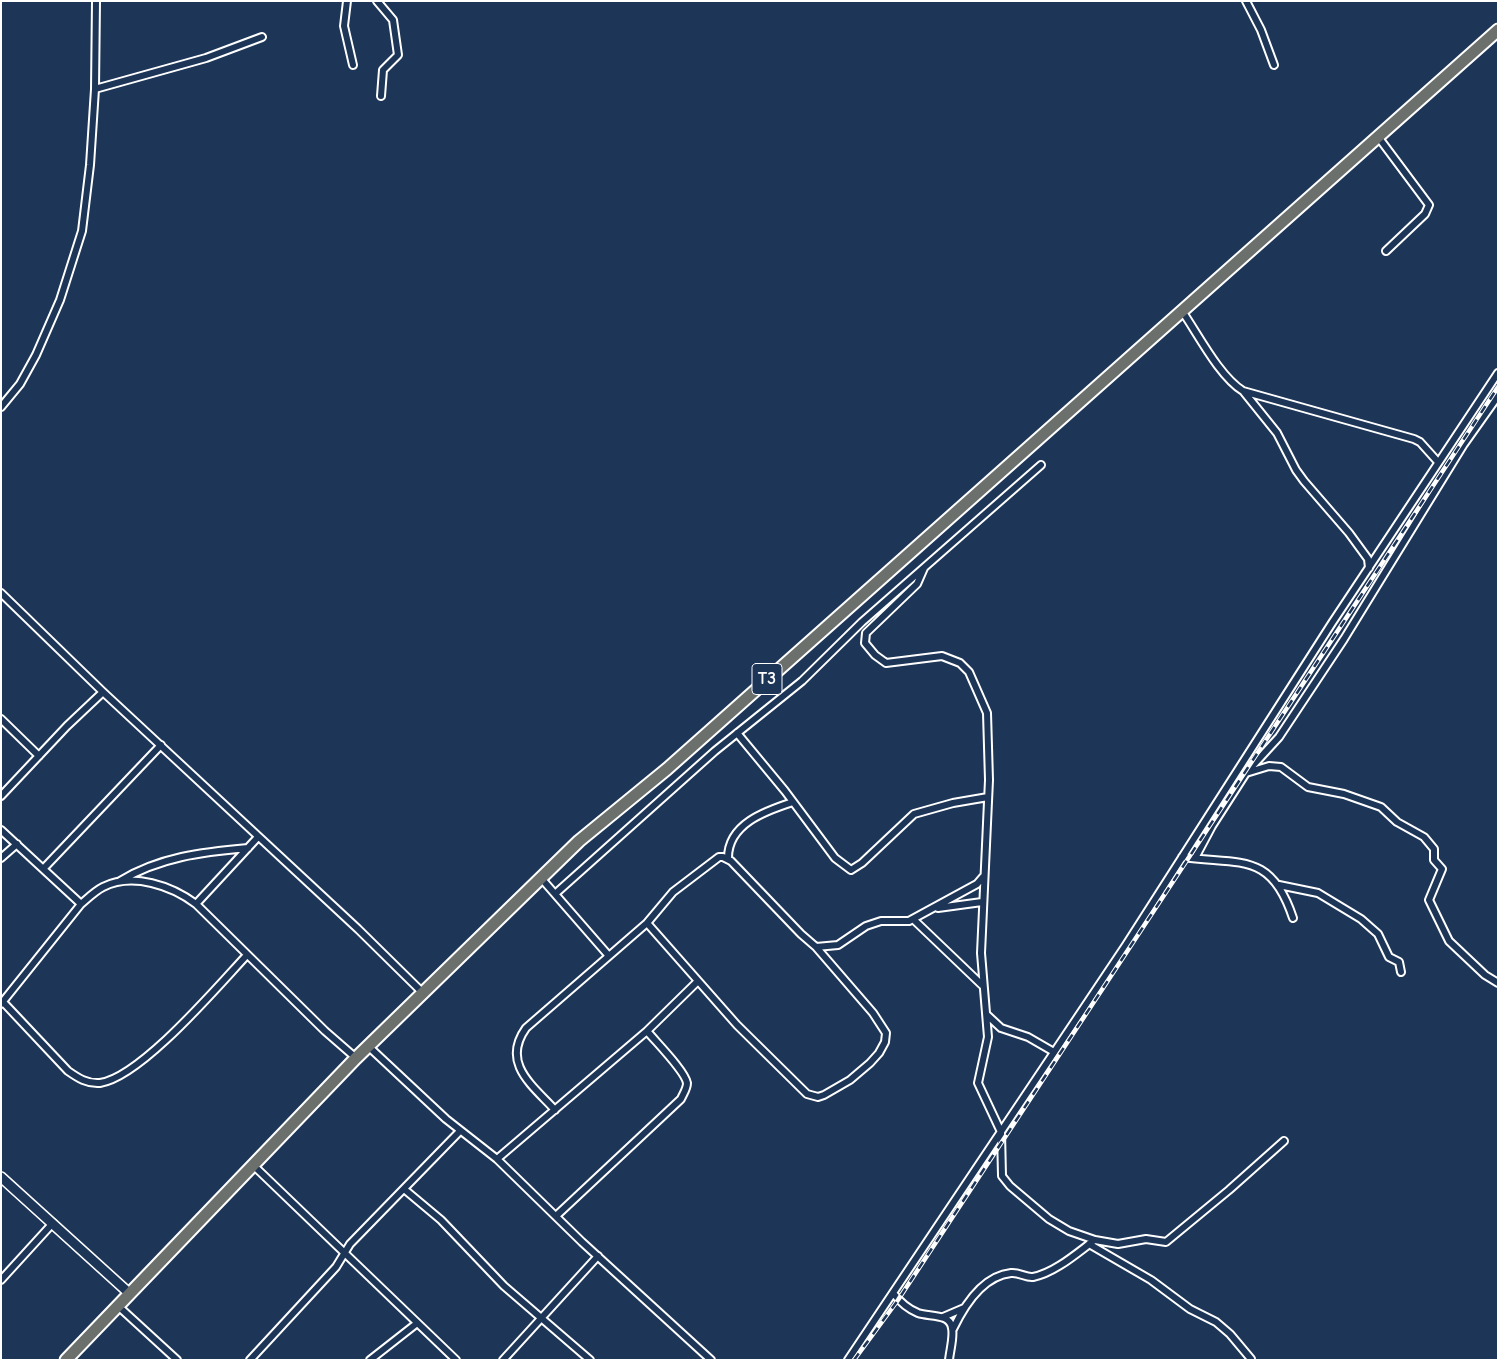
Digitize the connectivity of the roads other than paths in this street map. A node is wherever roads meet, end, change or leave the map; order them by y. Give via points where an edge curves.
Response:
1 (96, 1) edge
2 (347, 1) edge
3 (377, 1) edge
4 (1246, 1) edge
5 (1498, 30) edge
6 (262, 37) dead end
7 (354, 65) dead end
8 (1274, 65) dead end
9 (95, 89) junction
10 (380, 96) dead end
11 (1379, 138) junction
12 (1386, 252) dead end
13 (1182, 311) junction
14 (1498, 373) edge
15 (1243, 391) junction
16 (1498, 396) edge
17 (1, 407) edge
18 (1438, 462) junction
19 (1041, 465) dead end
20 (924, 568) junction
21 (1370, 568) junction
22 (1, 593) edge
23 (103, 692) junction
24 (1, 719) edge
25 (737, 733) junction
26 (160, 745) junction
27 (39, 756) junction
28 (1246, 773) junction
29 (1, 796) edge
30 (988, 797) junction
31 (793, 802) junction
32 (1, 830) edge
33 (258, 836) junction
34 (16, 844) junction
35 (248, 848) junction
36 (1182, 856) junction
37 (1, 858) edge
38 (728, 858) junction
39 (1195, 858) junction
40 (44, 868) junction
41 (541, 878) junction
42 (983, 878) junction
43 (118, 882) junction
44 (1279, 885) junction
45 (555, 894) junction
46 (982, 902) junction
47 (81, 904) junction
48 (196, 904) junction
49 (937, 908) junction
50 (1293, 918) dead end
51 (914, 919) junction
52 (647, 923) junction
53 (816, 947) junction
54 (247, 955) junction
55 (609, 956) junction
56 (1400, 972) dead end
57 (698, 981) junction
58 (1498, 983) edge
59 (982, 985) junction
60 (422, 993) junction
61 (2, 1003) edge
62 (986, 1014) junction
63 (647, 1031) junction
64 (368, 1046) junction
65 (1054, 1052) junction
66 (356, 1058) junction
67 (554, 1110) junction
68 (460, 1131) junction
69 (1001, 1132) junction
70 (1284, 1142) dead end
71 (497, 1159) junction
72 (252, 1164) junction
73 (1, 1177) edge
74 (404, 1189) junction
75 (556, 1216) junction
76 (53, 1223) junction
77 (1092, 1242) junction
78 (343, 1253) junction
79 (598, 1256) junction
80 (1, 1280) edge
81 (129, 1293) junction
82 (893, 1293) junction
83 (117, 1305) junction
84 (964, 1308) junction
85 (542, 1317) junction
86 (943, 1317) junction
87 (416, 1324) junction
88 (952, 1329) junction
89 (1251, 1359) edge
90 (66, 1360) edge
91 (177, 1360) edge
92 (250, 1360) edge
93 (370, 1360) edge
94 (456, 1360) edge
95 (503, 1360) edge
96 (590, 1360) edge
97 (711, 1360) edge
98 (848, 1360) edge
99 (949, 1360) edge

1 - 9 street
2 - 7 street via 344,26
3 - 10 street via 393,20 398,54 384,70
4 - 8 street
5 - 11 highway, T3
6 - 9 street via 206,58
9 - 17 street via 84,212 73,264 36,355 20,384
11 - 12 street via 1429,205 1425,214
11 - 13 highway, T3
13 - 15 street via 1224,373
13 - 41 highway, T3 via 667,769 579,841
14 - 18 street
15 - 18 street via 1414,439
15 - 21 street via 1277,433 1304,482 1349,532 1368,559
16 - 28 street via 1459,452 1344,639 1284,729
18 - 21 street
19 - 20 street
20 - 25 street via 862,622 802,682
20 - 30 street via 917,584 866,633 864,643 886,663 942,656 964,666 987,713 990,752
21 - 36 street
22 - 23 street
23 - 26 street
23 - 27 street
24 - 27 street
25 - 31 street
25 - 45 street
26 - 33 street
26 - 40 street
27 - 29 street
28 - 39 street
28 - 58 street via 1274,766 1285,768 1308,787 1344,794 1381,807 1397,822 1424,837 1434,849 1434,860 1442,869 1429,900 1444,934
30 - 31 street via 914,814 869,858 851,870 828,851
30 - 42 street
31 - 38 street via 770,809 738,830 728,847
32 - 34 street
33 - 35 street
33 - 60 street
34 - 37 street
34 - 40 street
35 - 43 street via 164,861 138,870
35 - 48 street
36 - 39 street
36 - 65 street
38 - 52 street via 713,861 679,887
38 - 53 street
39 - 44 street via 1254,865
40 - 47 street
41 - 45 street
41 - 60 highway, T3
42 - 46 street
42 - 49 street
43 - 47 street via 103,887
43 - 48 street via 169,887
44 - 50 street
44 - 56 street via 1318,893 1361,918 1378,934 1389,957 1399,962
45 - 55 street
46 - 49 street
46 - 59 street
47 - 61 street
48 - 54 street
49 - 51 street
51 - 53 street via 881,920 838,945
51 - 59 street
52 - 55 street
52 - 57 street
53 - 57 street via 873,1013 886,1033 885,1042 870,1063 824,1095 812,1096 799,1088
54 - 61 street via 135,1066 121,1076 100,1083 87,1082 68,1071
54 - 66 street
55 - 67 street via 526,1028 518,1042 516,1061 519,1068
57 - 63 street
59 - 62 street
60 - 64 highway, T3
62 - 65 street via 1001,1028 1028,1037
62 - 69 street via 988,1037 978,1083
63 - 67 street
63 - 75 street via 683,1074 685,1091 681,1099
64 - 66 highway, T3
64 - 68 street
65 - 69 street
66 - 72 highway, T3
67 - 71 street
68 - 71 street
68 - 74 street
69 - 77 street via 1000,1172 1006,1182 1055,1224
69 - 82 street
70 - 77 street via 1168,1241
71 - 75 street
72 - 78 street
72 - 81 highway, T3
73 - 76 street
74 - 78 street
74 - 85 street via 441,1220 504,1286
75 - 79 street
76 - 80 street
76 - 81 street
77 - 84 street via 1063,1263 1032,1277 1011,1273 1001,1276 971,1296
77 - 89 street via 1190,1309 1220,1325
78 - 87 street
78 - 92 street via 336,1267
79 - 85 street
79 - 97 street
81 - 83 highway, T3
82 - 86 street via 916,1313
82 - 98 street
83 - 90 highway, T3
83 - 91 street
84 - 86 street
84 - 88 street
85 - 95 street
85 - 96 street
86 - 88 street
87 - 93 street
87 - 94 street
88 - 99 street

